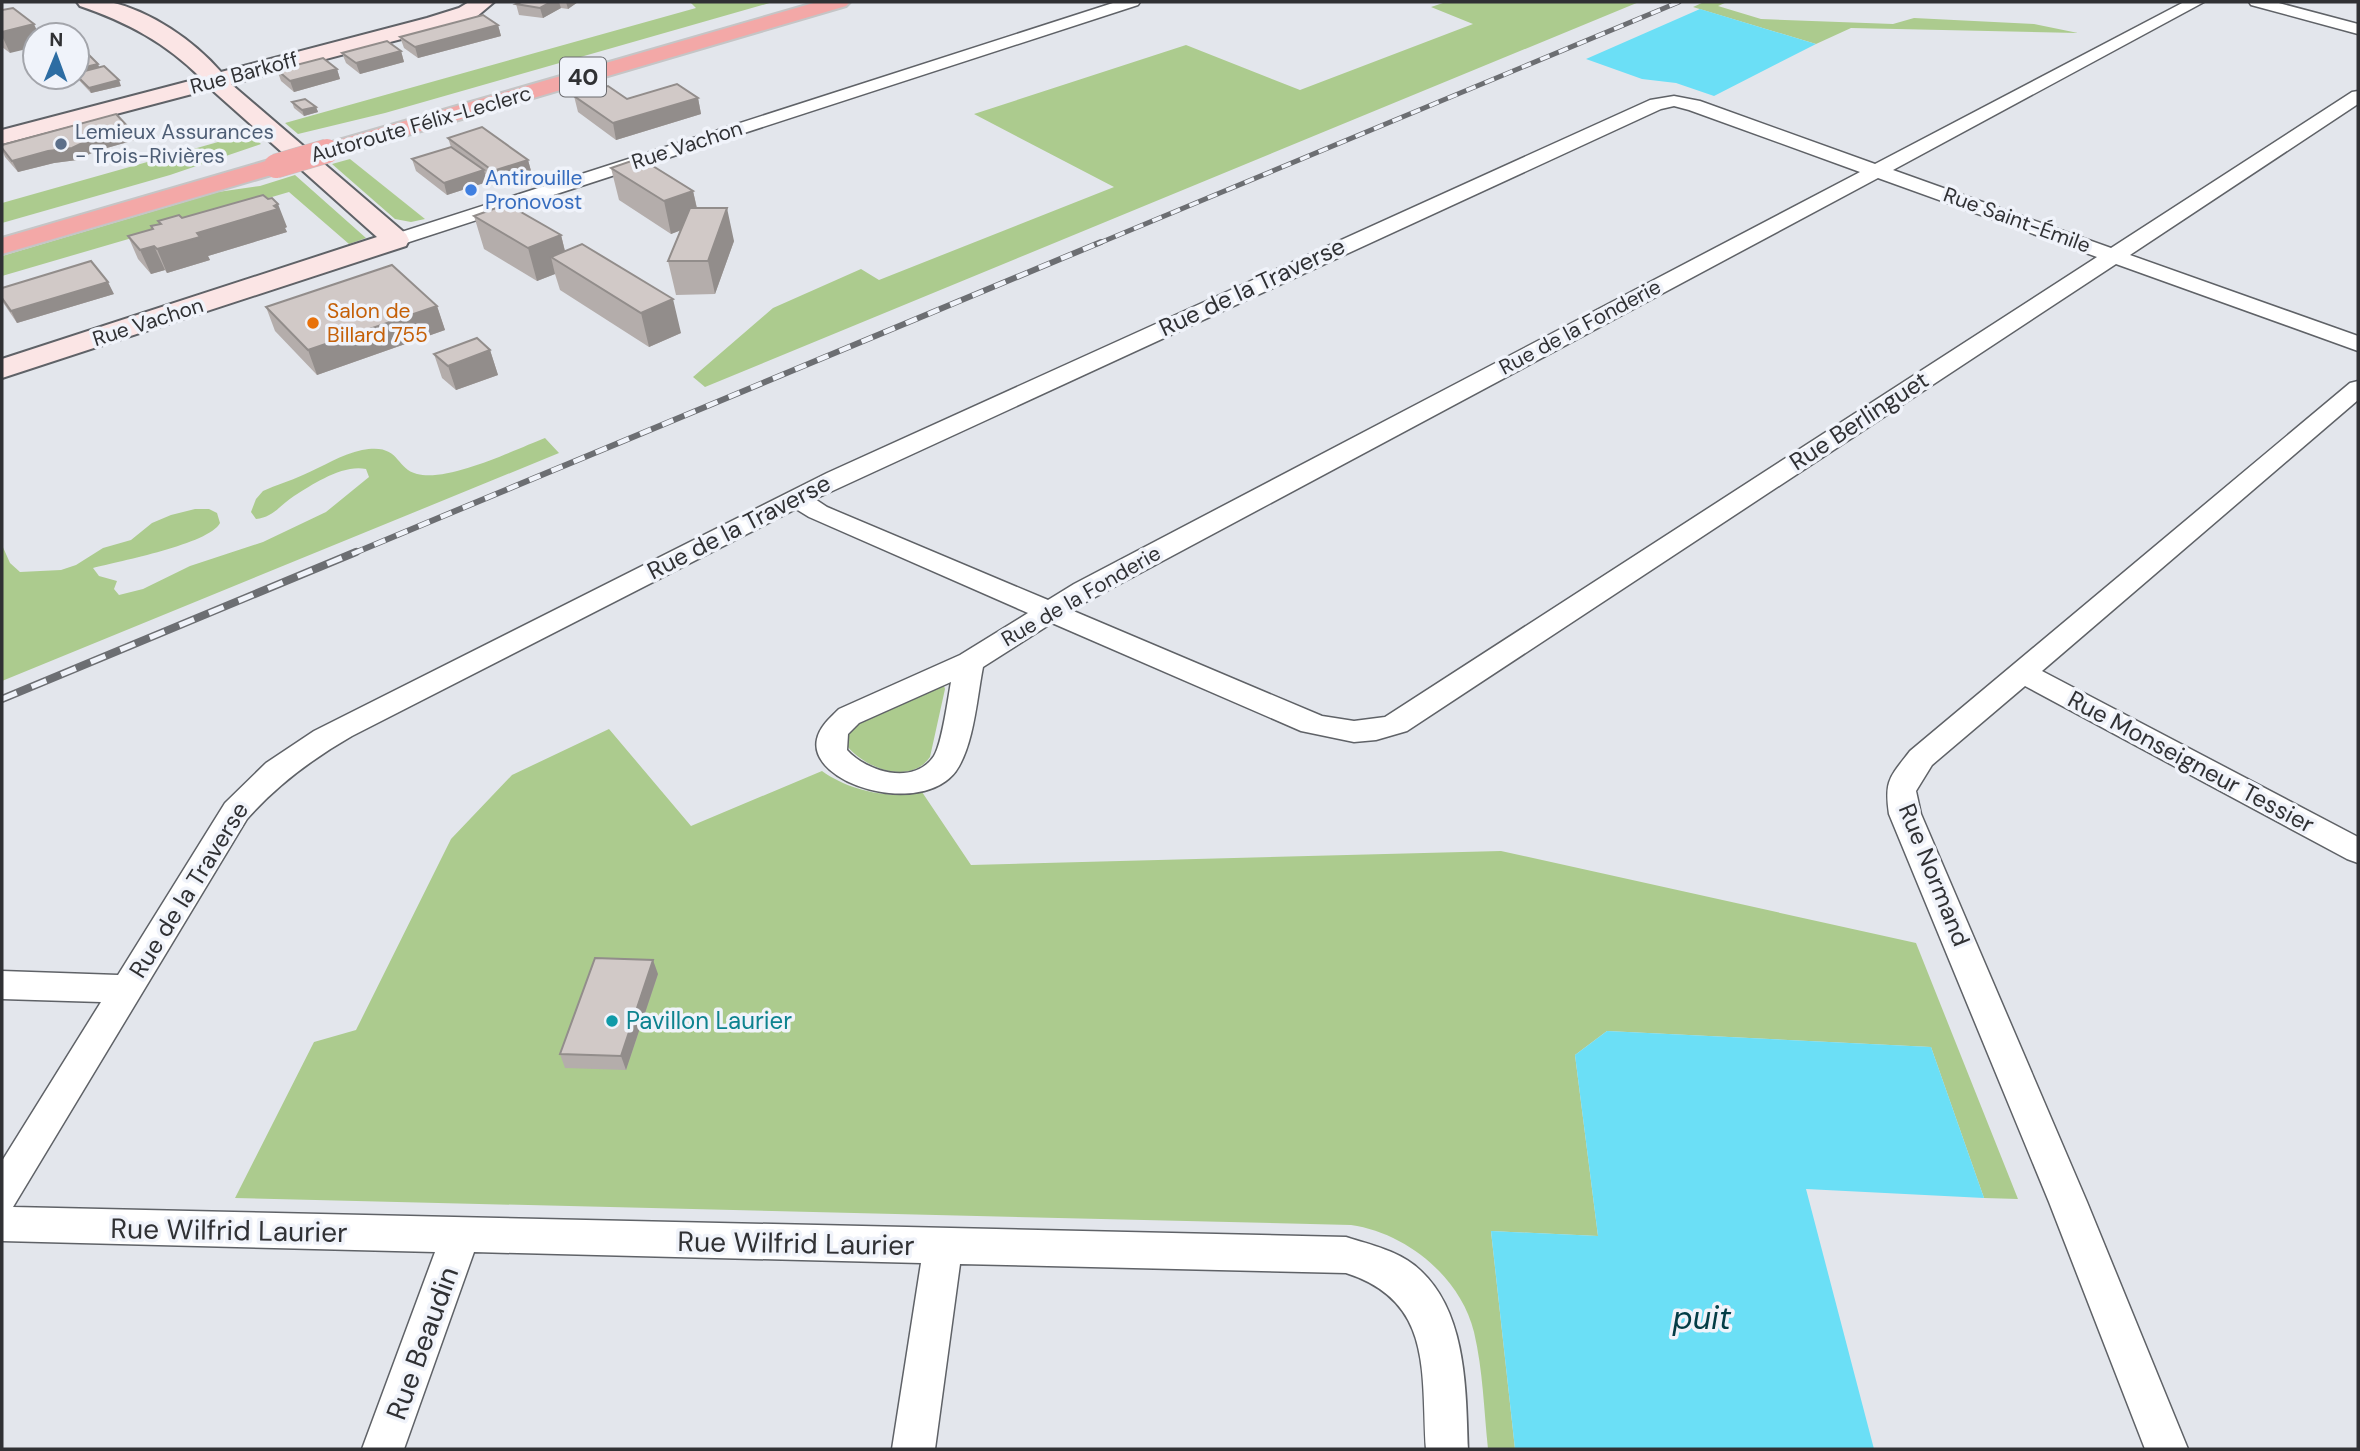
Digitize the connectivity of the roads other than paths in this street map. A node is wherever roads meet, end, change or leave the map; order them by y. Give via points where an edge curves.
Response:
1 (87, 2) edge
2 (483, 2) edge
3 (805, 2) edge
4 (839, 2) edge
5 (1132, 2) edge
6 (2196, 2) edge
7 (2257, 2) edge
8 (2288, 5) edge
9 (2358, 29) edge
10 (216, 80) junction
11 (2358, 96) edge
12 (1674, 101) joint
13 (2, 137) edge
14 (322, 147) junction
15 (272, 162) junction
16 (1877, 170) junction
17 (2, 233) edge
18 (396, 240) junction
19 (2, 246) edge
20 (2113, 254) junction
21 (2358, 344) edge
22 (2, 369) edge
23 (2358, 388) edge
24 (797, 498) junction
25 (1050, 610) junction
26 (970, 663) junction
27 (2024, 673) junction
28 (2358, 851) edge
29 (2, 985) edge
30 (126, 989) junction
31 (2, 1194) edge
32 (2, 1224) edge
33 (460, 1236) junction
34 (943, 1247) junction
35 (383, 1449) edge
36 (913, 1449) edge
37 (1447, 1449) edge
38 (2166, 1449) edge

1 - 10 street via 159,30
2 - 10 street, Rue Barkoff via 441,21
3 - 14 highway, Autoroute Félix-Leclerc / 40
4 - 14 highway, Autoroute Félix-Leclerc / 40
5 - 18 street, Rue Vachon
6 - 16 street, Rue de la Fonderie
7 - 8 street
8 - 9 street
10 - 13 street, Rue Barkoff
10 - 18 street
11 - 20 street, Rue Berlinguet
12 - 16 street, Rue Saint-Émile
12 - 24 street, Rue de la Traverse via 1656,104 1594,132
14 - 15 highway, Autoroute Félix-Leclerc / 40, bridge
15 - 17 highway, Autoroute Félix-Leclerc / 40
15 - 19 highway, Autoroute Félix-Leclerc / 40
16 - 20 street, Rue Saint-Émile
16 - 25 street, Rue de la Fonderie
18 - 22 street, Rue Vachon
20 - 21 street, Rue Saint-Émile
20 - 25 street, Rue Berlinguet via 1396,724 1379,730 1355,732 1312,724
23 - 27 street, Rue Normand
24 - 25 street, Rue Berlinguet via 818,512
24 - 30 street, Rue de la Traverse via 358,720 290,761 249,794 236,811
25 - 26 street, Rue de la Fonderie
26 - 26 street, Rue de la Fonderie via 849,716 832,735 834,755 842,764 880,783 911,783 932,775 950,755
27 - 28 street, Rue Monseigneur Tessier
27 - 38 street, Rue Normand via 1921,758 1904,780 1902,802
29 - 30 street
30 - 31 street, Rue de la Traverse
32 - 33 street, Rue Wilfrid Laurier
33 - 34 street, Rue Wilfrid Laurier
33 - 35 street, Rue Beaudin
34 - 36 street
34 - 37 street, Rue Wilfrid Laurier via 1346,1255 1380,1265 1411,1285 1432,1319 1441,1361

